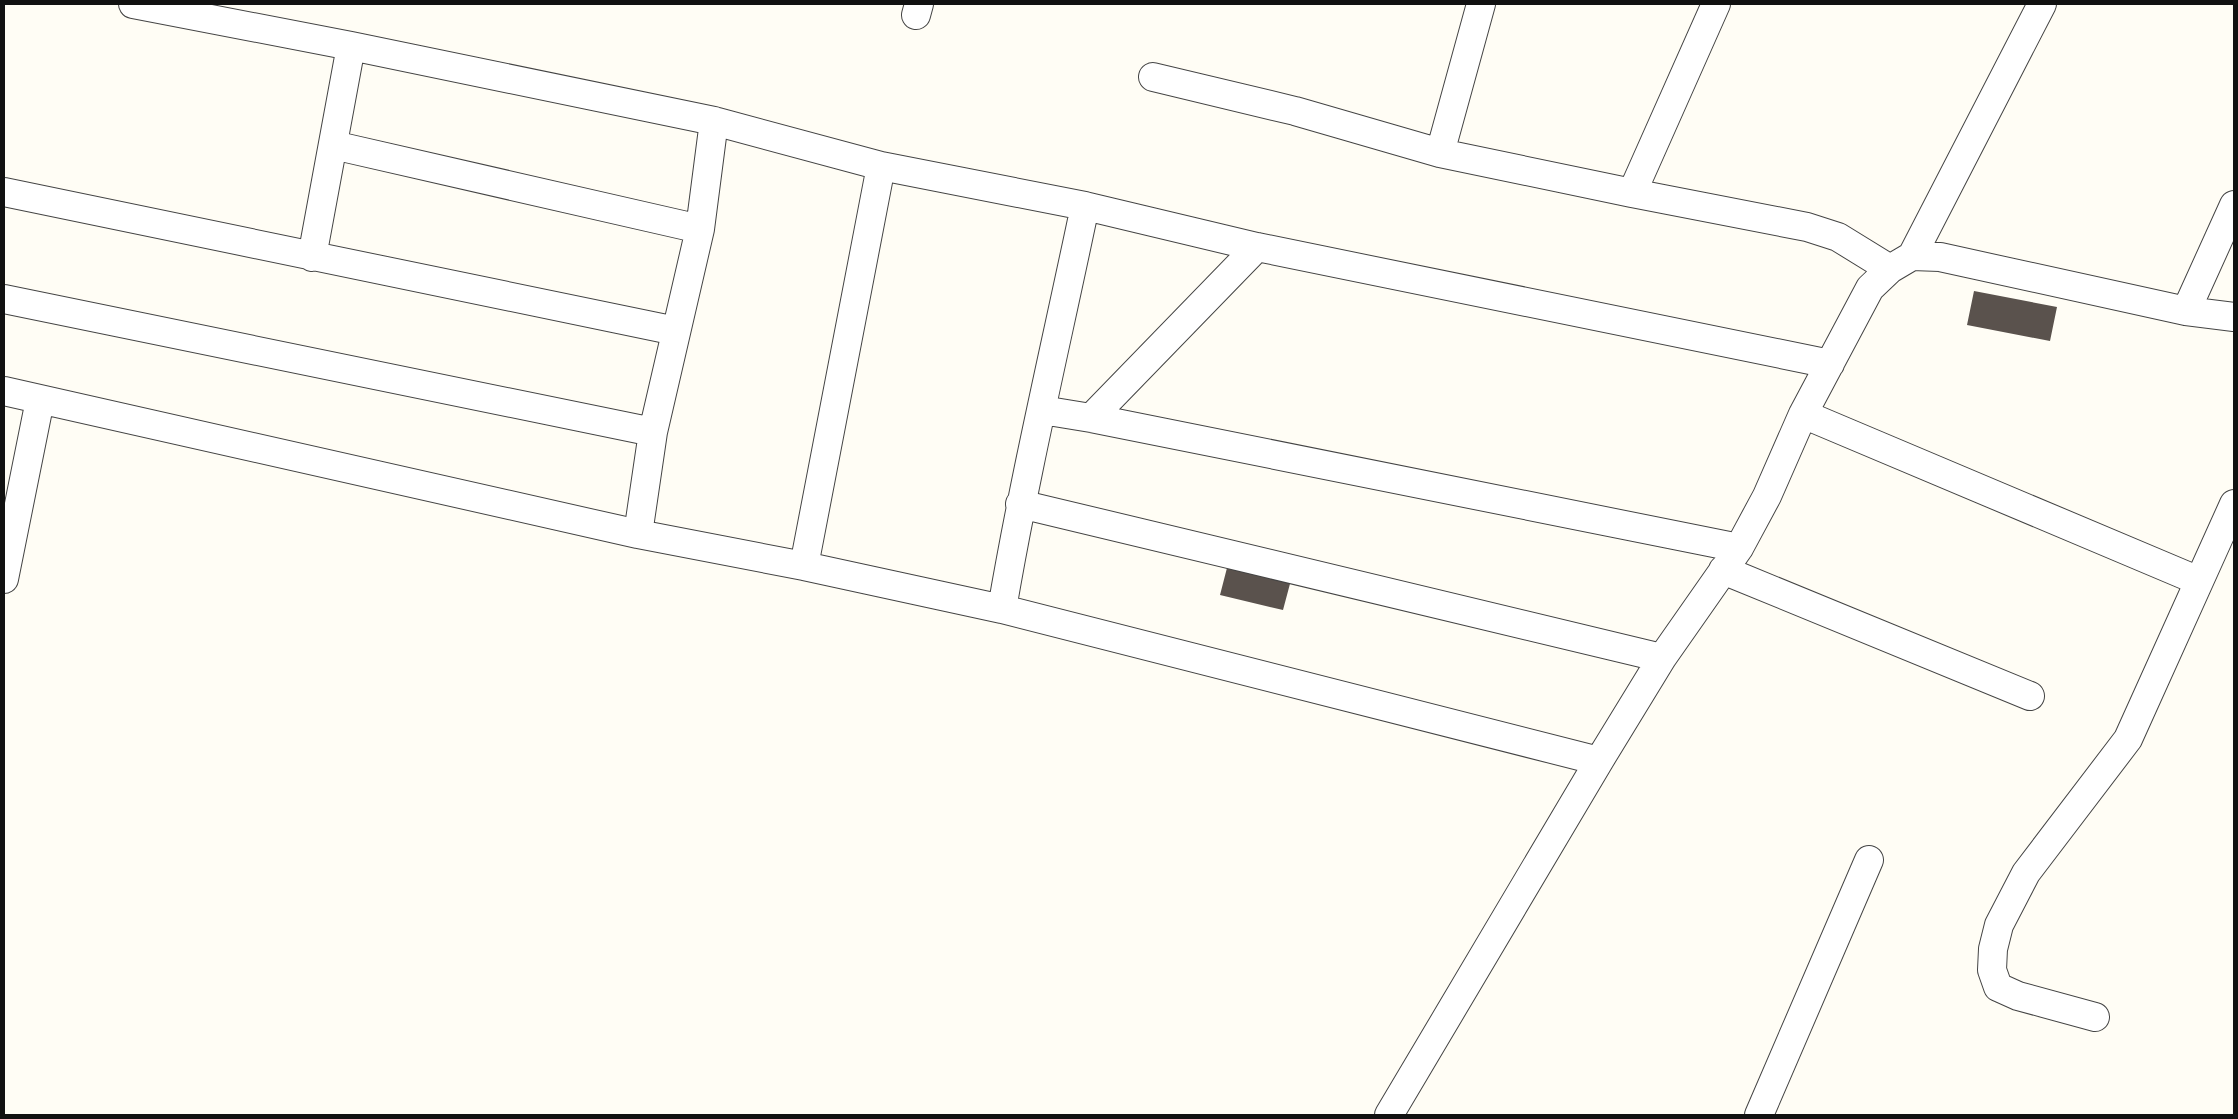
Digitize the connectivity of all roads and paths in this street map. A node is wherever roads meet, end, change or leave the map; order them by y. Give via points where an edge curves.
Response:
1 (133, 4) edge
2 (1481, 4) edge
3 (1716, 4) edge
4 (2042, 4) edge
5 (351, 46) junction
6 (1152, 77) dead end
7 (714, 121) junction
8 (333, 144) junction
9 (1440, 153) junction
10 (881, 166) junction
11 (4, 192) edge
12 (1632, 193) junction
13 (2234, 204) edge
14 (1085, 206) junction
15 (700, 229) junction
16 (1257, 247) junction
17 (312, 256) junction
18 (1901, 263) junction
19 (4, 300) edge
20 (2186, 311) junction
21 (2234, 317) edge
22 (676, 331) junction
23 (1830, 364) junction
24 (4, 390) edge
25 (40, 400) junction
26 (1042, 410) junction
27 (1803, 414) junction
28 (1091, 418) junction
29 (653, 432) junction
30 (1020, 504) junction
31 (2234, 504) edge
32 (638, 534) junction
33 (1739, 548) junction
34 (804, 566) junction
35 (1723, 570) junction
36 (4, 579) edge
37 (2200, 581) junction
38 (1002, 609) junction
39 (1662, 658) junction
40 (2030, 696) dead end
41 (1599, 761) junction
42 (1869, 860) dead end
43 (2095, 1017) dead end
44 (1389, 1115) edge
45 (1759, 1115) edge

1 - 5 street
2 - 9 street
3 - 12 street
4 - 18 street
5 - 7 street
5 - 8 street
6 - 9 street via 1295,111
7 - 10 street
7 - 15 street
8 - 15 street
8 - 17 street
9 - 12 street
10 - 14 street
10 - 34 street
11 - 17 street
12 - 18 street via 1807,227
13 - 20 street
14 - 16 street
14 - 26 street
15 - 22 street
16 - 23 street
16 - 28 street
17 - 22 street
18 - 20 street via 1940,258
18 - 23 street via 1870,288
19 - 29 street
20 - 21 street
22 - 29 street
23 - 27 street
24 - 25 street
25 - 32 street
25 - 36 street
26 - 28 street
26 - 30 street
27 - 33 street via 1767,496
27 - 37 street
28 - 33 street
29 - 32 street
30 - 38 street
30 - 39 street
31 - 37 street
32 - 34 street
33 - 35 street
34 - 38 street
35 - 39 street
35 - 40 street
37 - 43 street via 2128,739 2026,873 1999,925 1993,949 1992,970 1998,987 2018,996
38 - 41 street
39 - 41 street
41 - 44 street
42 - 45 street

